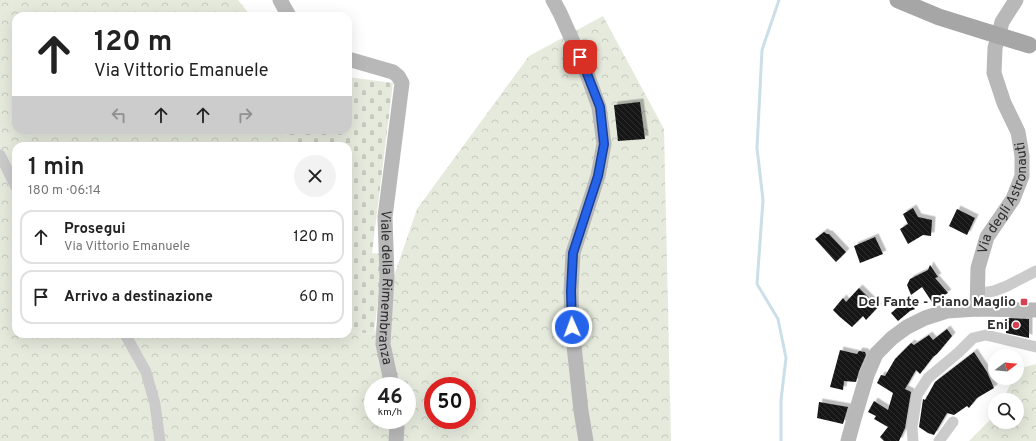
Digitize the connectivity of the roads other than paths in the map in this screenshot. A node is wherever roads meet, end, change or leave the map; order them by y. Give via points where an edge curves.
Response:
1 (280, 0) edge
2 (553, 0) edge
3 (898, 0) edge
4 (1016, 0) edge
5 (287, 12) edge
6 (1029, 44) dead end
7 (352, 60) edge
8 (0, 154) edge
9 (12, 179) edge
10 (1036, 271) edge
11 (977, 302) junction
12 (1036, 310) edge
13 (127, 338) edge
14 (1036, 347) edge
15 (390, 377) edge
16 (953, 422) dead end
17 (396, 429) edge
18 (160, 441) edge
19 (396, 441) edge
20 (586, 441) edge
21 (848, 441) edge
22 (913, 441) edge
23 (939, 441) edge

1 - 5 street
2 - 20 street via 600,107 604,144 598,176 573,253 572,327
3 - 6 main road, bridge via 939,17
4 - 11 street, Via degli Astronauti via 1002,22 995,48 994,73 1004,103 1018,132 1022,176 1013,199 987,237 978,268
7 - 15 street, Viale della Rimembranza via 393,72 402,83 385,217 387,277 383,344
8 - 9 street
10 - 11 street
11 - 12 street
11 - 21 street via 925,318 907,327 876,354
13 - 18 street via 146,372 155,404
14 - 22 street via 986,335 973,338 928,378 918,395 912,427
16 - 23 street
17 - 19 street

